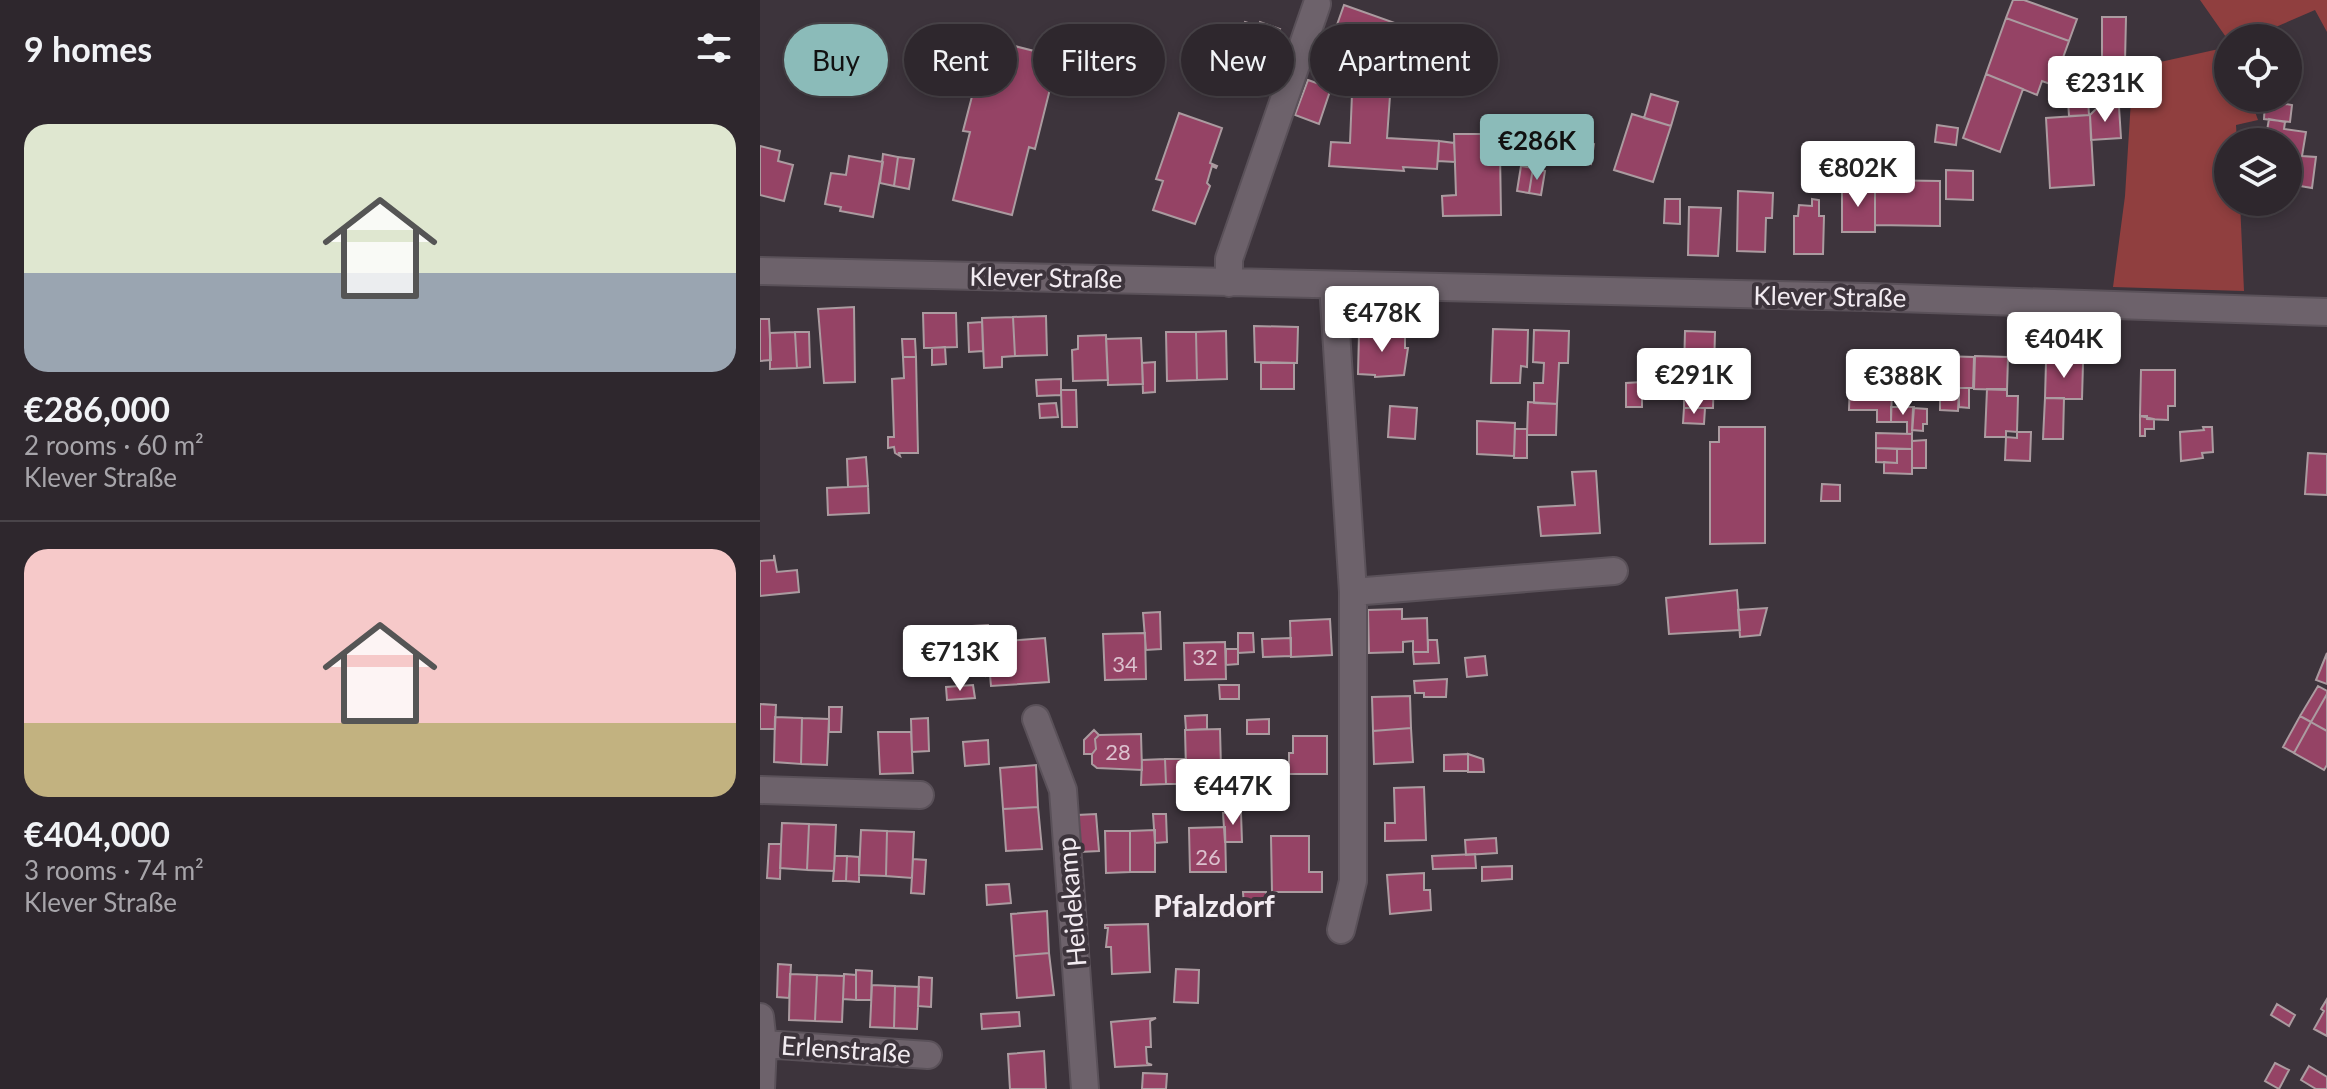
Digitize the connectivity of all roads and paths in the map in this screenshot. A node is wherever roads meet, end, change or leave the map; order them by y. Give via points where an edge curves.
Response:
1 (1317, 4) dead end
2 (760, 271) edge
3 (1229, 283) junction
4 (1333, 285) junction
5 (2327, 312) edge
6 (1614, 571) dead end
7 (1353, 592) junction
8 (1036, 719) dead end
9 (760, 790) edge
10 (920, 795) dead end
11 (1341, 930) dead end
12 (760, 1017) edge
13 (763, 1044) junction
14 (928, 1055) dead end
15 (761, 1089) edge
16 (1085, 1089) edge

1 - 3 street via 1229,259
2 - 3 street, Klever Straße
3 - 4 street, Klever Straße
4 - 5 street, Klever Straße
4 - 7 street
6 - 7 street
7 - 11 street via 1353,881
8 - 16 street, Heidekamp via 1063,790
9 - 10 street
12 - 13 street, Erlenstraße
13 - 14 street, Erlenstraße
13 - 15 street, Erlenstraße

